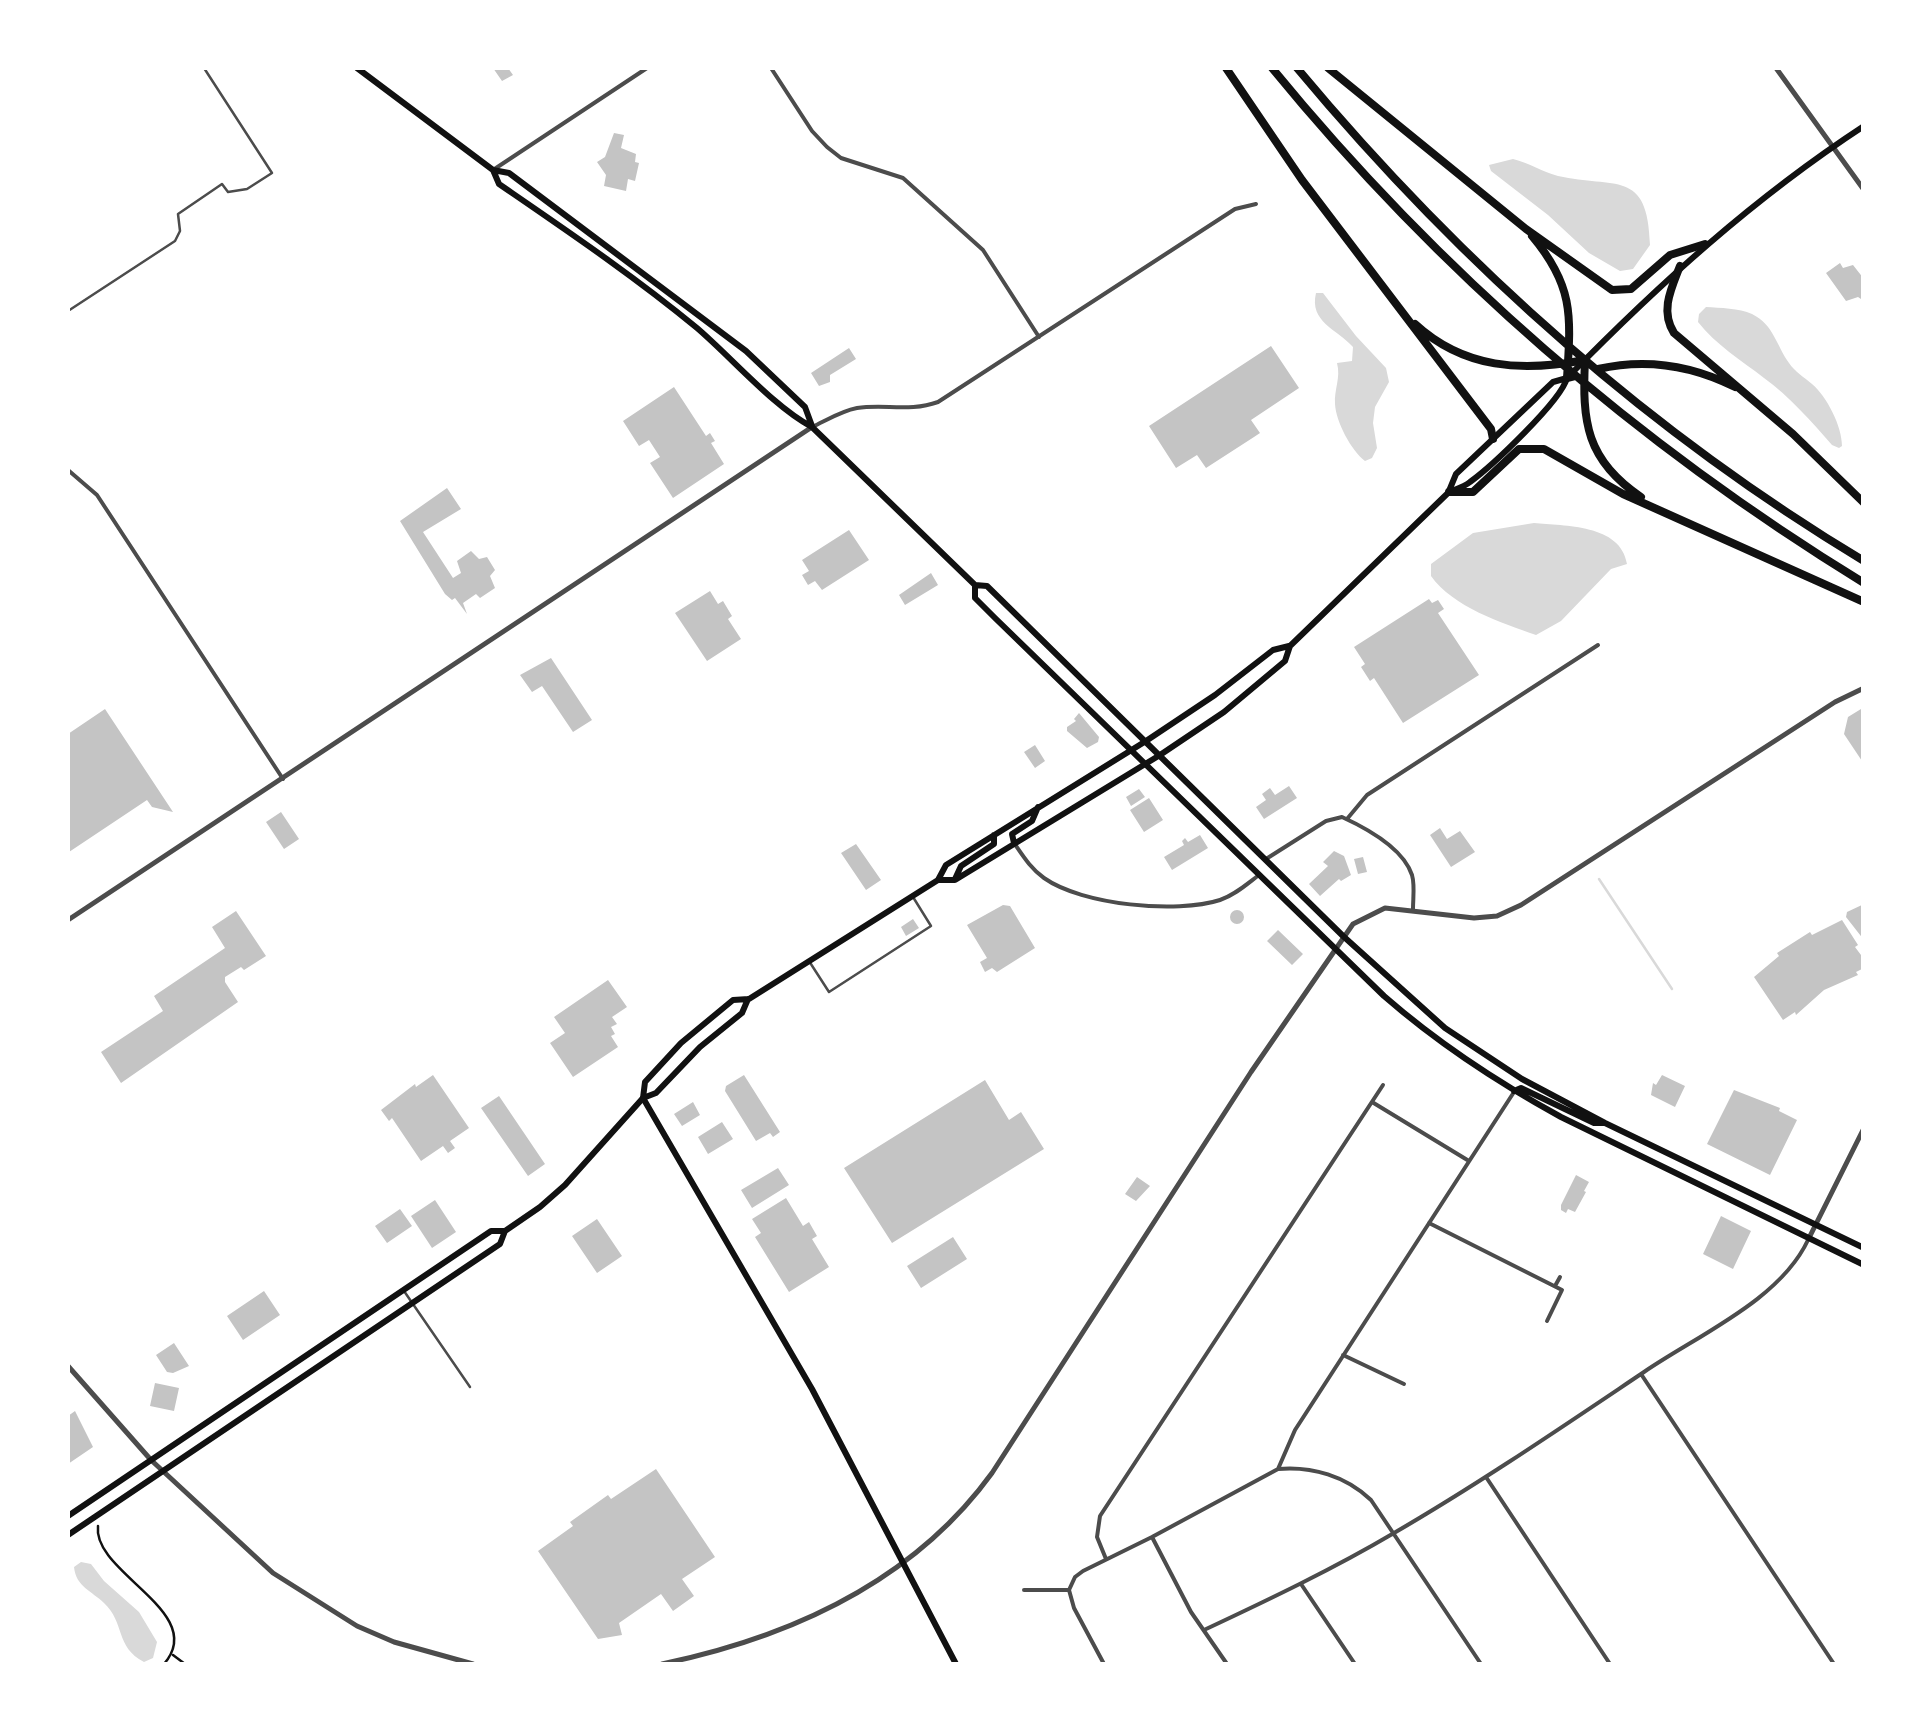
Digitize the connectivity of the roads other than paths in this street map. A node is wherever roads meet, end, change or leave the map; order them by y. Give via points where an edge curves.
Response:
1 (204, 68) edge
2 (357, 68) edge
3 (646, 68) edge
4 (771, 68) edge
5 (1226, 68) edge
6 (1272, 68) edge
7 (1297, 68) edge
8 (1328, 68) edge
9 (1776, 68) edge
10 (1864, 126) edge
11 (1832, 146) junction
12 (492, 170) junction
13 (1864, 190) edge
14 (1256, 204) dead end
15 (1526, 228) junction
16 (1705, 244) junction
17 (1680, 266) junction
18 (68, 311) edge
19 (1403, 312) junction
20 (1039, 337) junction
21 (1584, 360) junction
22 (1568, 363) junction
23 (1584, 373) junction
24 (1567, 378) junction
25 (1735, 386) junction
26 (812, 428) junction
27 (1493, 438) junction
28 (68, 470) edge
29 (1449, 492) junction
30 (1864, 502) edge
31 (1657, 508) junction
32 (1864, 561) edge
33 (1864, 582) edge
34 (974, 585) junction
35 (1864, 602) edge
36 (1598, 645) dead end
37 (1290, 646) junction
38 (1864, 688) edge
39 (1146, 742) junction
40 (1130, 749) junction
41 (1160, 756) junction
42 (1145, 762) junction
43 (283, 779) junction
44 (1038, 807) junction
45 (1347, 819) junction
46 (994, 835) junction
47 (1014, 843) junction
48 (1266, 860) junction
49 (1260, 874) junction
50 (938, 880) junction
51 (955, 880) junction
52 (912, 896) junction
53 (1413, 908) junction
54 (68, 920) edge
55 (1343, 936) junction
56 (1334, 948) junction
57 (808, 961) junction
58 (748, 999) junction
59 (1383, 1085) dead end
60 (1514, 1091) junction
61 (643, 1098) junction
62 (1372, 1102) junction
63 (1606, 1123) junction
64 (1864, 1128) edge
65 (1469, 1161) junction
66 (1429, 1223) junction
67 (1815, 1224) junction
68 (504, 1231) junction
69 (1809, 1238) junction
70 (1864, 1248) edge
71 (1864, 1265) edge
72 (1560, 1276) dead end
73 (1555, 1286) junction
74 (403, 1290) junction
75 (412, 1302) junction
76 (1547, 1321) dead end
77 (1343, 1356) junction
78 (68, 1366) edge
79 (1641, 1374) junction
80 (1404, 1384) dead end
81 (470, 1387) dead end
82 (151, 1460) junction
83 (1278, 1469) junction
84 (165, 1470) junction
85 (1486, 1477) junction
86 (68, 1516) edge
87 (1393, 1534) junction
88 (68, 1536) edge
89 (1152, 1538) junction
90 (1106, 1559) junction
91 (903, 1565) junction
92 (1301, 1584) junction
93 (1024, 1590) dead end
94 (1069, 1590) junction
95 (1204, 1630) junction
96 (473, 1664) edge
97 (662, 1664) edge
98 (956, 1664) edge
99 (1104, 1664) edge
100 (1226, 1664) edge
101 (1355, 1664) edge
102 (1481, 1664) edge
103 (1610, 1664) edge
104 (1834, 1664) edge

1 - 18 lane via 272,173 247,189 228,192 222,184 178,214 175,241
2 - 12 main road
3 - 12 street
4 - 20 street via 826,147 903,178 983,250
5 - 19 highway
6 - 33 highway via 1401,213 1543,348 1721,489
7 - 32 highway via 1425,210 1555,334 1737,478
8 - 15 highway
9 - 11 street
10 - 11 main road
11 - 13 street
11 - 16 main road
12 - 26 main road via 499,184 654,294
12 - 26 main road via 509,172 746,351 805,408
14 - 20 street via 1235,210
15 - 16 highway via 1618,291 1638,284 1670,255
15 - 22 highway via 1558,270 1567,295
16 - 17 main road
17 - 21 main road
17 - 25 highway via 1667,308 1670,327
19 - 22 highway via 1470,358 1516,367
19 - 27 highway
20 - 26 street via 938,402 912,409 861,407
21 - 22 highway
21 - 23 highway
21 - 24 main road
22 - 24 highway
23 - 24 highway
23 - 25 highway via 1658,364
23 - 31 highway via 1596,454 1619,482
24 - 27 main road via 1553,382
24 - 29 main road via 1563,391 1480,474
25 - 30 highway
26 - 34 main road
26 - 43 street
27 - 29 main road via 1456,474
28 - 43 street via 96,495
29 - 31 highway via 1473,492 1519,449 1535,446
29 - 37 main road
31 - 35 highway
34 - 39 main road via 987,586
34 - 40 main road via 975,598
36 - 45 street via 1367,795
37 - 39 main road via 1272,650
37 - 41 main road via 1284,662 1252,690
38 - 53 street via 1521,905 1474,918
39 - 40 main road
39 - 41 main road
40 - 42 main road
40 - 44 main road
41 - 42 main road
41 - 48 main road
42 - 47 main road
42 - 49 main road
43 - 54 street
44 - 46 main road
44 - 47 main road via 1032,821 1012,834
45 - 48 street via 1332,818
45 - 53 street via 1404,860 1414,883
46 - 50 main road via 946,865
46 - 51 main road via 994,844 961,866
47 - 49 street via 1048,881 1132,906 1215,902
47 - 51 main road
48 - 55 main road
49 - 56 main road
50 - 51 main road
50 - 52 main road
52 - 57 main road
52 - 57 lane via 931,926 829,992
53 - 55 street via 1376,910
55 - 56 street
55 - 63 main road via 1471,1047
56 - 60 main road via 1434,1038
56 - 91 street via 992,1473 950,1524
57 - 58 main road
58 - 61 main road via 742,1013
58 - 61 main road via 734,1000 693,1031 645,1082
59 - 62 street
60 - 63 main road via 1522,1088
60 - 65 street
60 - 69 main road
61 - 68 main road via 573,1178
61 - 91 main road via 812,1389
62 - 65 street
62 - 90 street via 1100,1516 1096,1526
63 - 67 main road
64 - 67 street
65 - 66 street
66 - 73 street
66 - 77 street
67 - 69 street
67 - 70 main road
68 - 74 main road via 491,1231
68 - 75 main road via 500,1244
69 - 71 main road
69 - 79 street via 1772,1287
72 - 73 street
73 - 76 street via 1562,1290
74 - 75 lane
74 - 82 main road
75 - 81 lane
75 - 84 main road
77 - 80 street
77 - 83 street
78 - 82 street
79 - 85 street
79 - 104 street
82 - 84 street
82 - 86 main road
83 - 87 street via 1296,1467 1352,1484
83 - 89 street
84 - 88 main road
84 - 96 street via 243,1548 324,1608 394,1642
85 - 87 street
85 - 103 street
87 - 92 street
87 - 102 street
89 - 90 street
89 - 95 street
90 - 94 street via 1075,1577
91 - 97 street via 813,1618
91 - 98 main road
92 - 95 street
92 - 101 street
93 - 94 street
94 - 99 street
95 - 100 street

